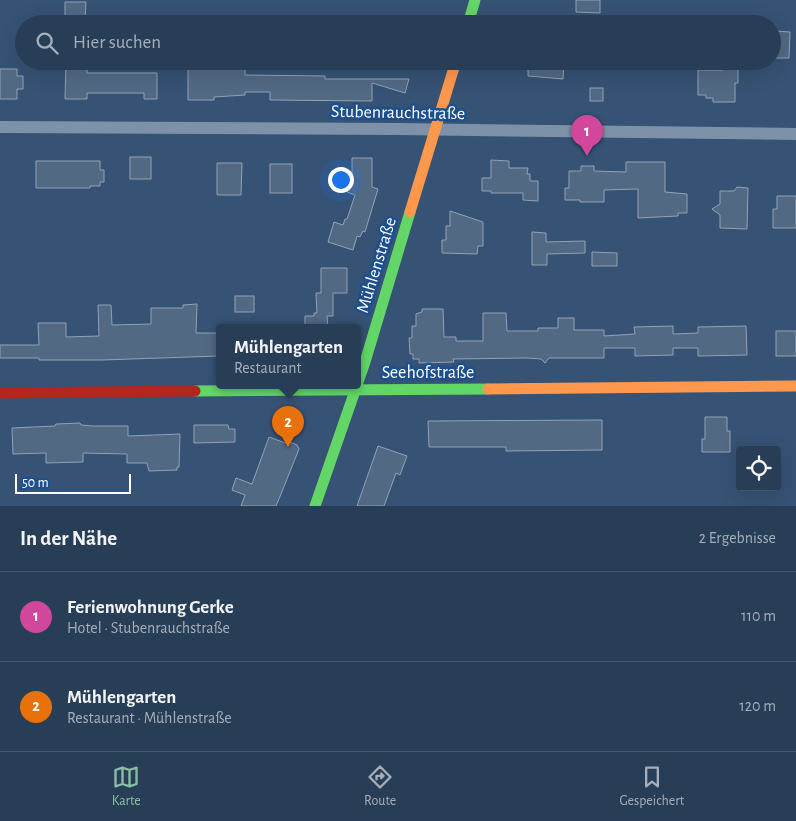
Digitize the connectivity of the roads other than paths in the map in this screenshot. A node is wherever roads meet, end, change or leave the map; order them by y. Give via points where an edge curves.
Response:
1 (476, 0) edge
2 (471, 15) edge
3 (453, 70) edge
4 (0, 126) edge
5 (436, 130) junction
6 (796, 134) edge
7 (361, 374) edge
8 (796, 386) edge
9 (356, 390) junction
10 (0, 393) edge
11 (315, 506) edge

1 - 2 street
3 - 5 street, Mühlenstraße
4 - 5 street, Stubenrauchstraße
5 - 6 street, Stubenrauchstraße
5 - 7 street, Mühlenstraße
8 - 9 street, Seehofstraße
9 - 10 street, Seehofstraße
9 - 11 street, Mühlenstraße

